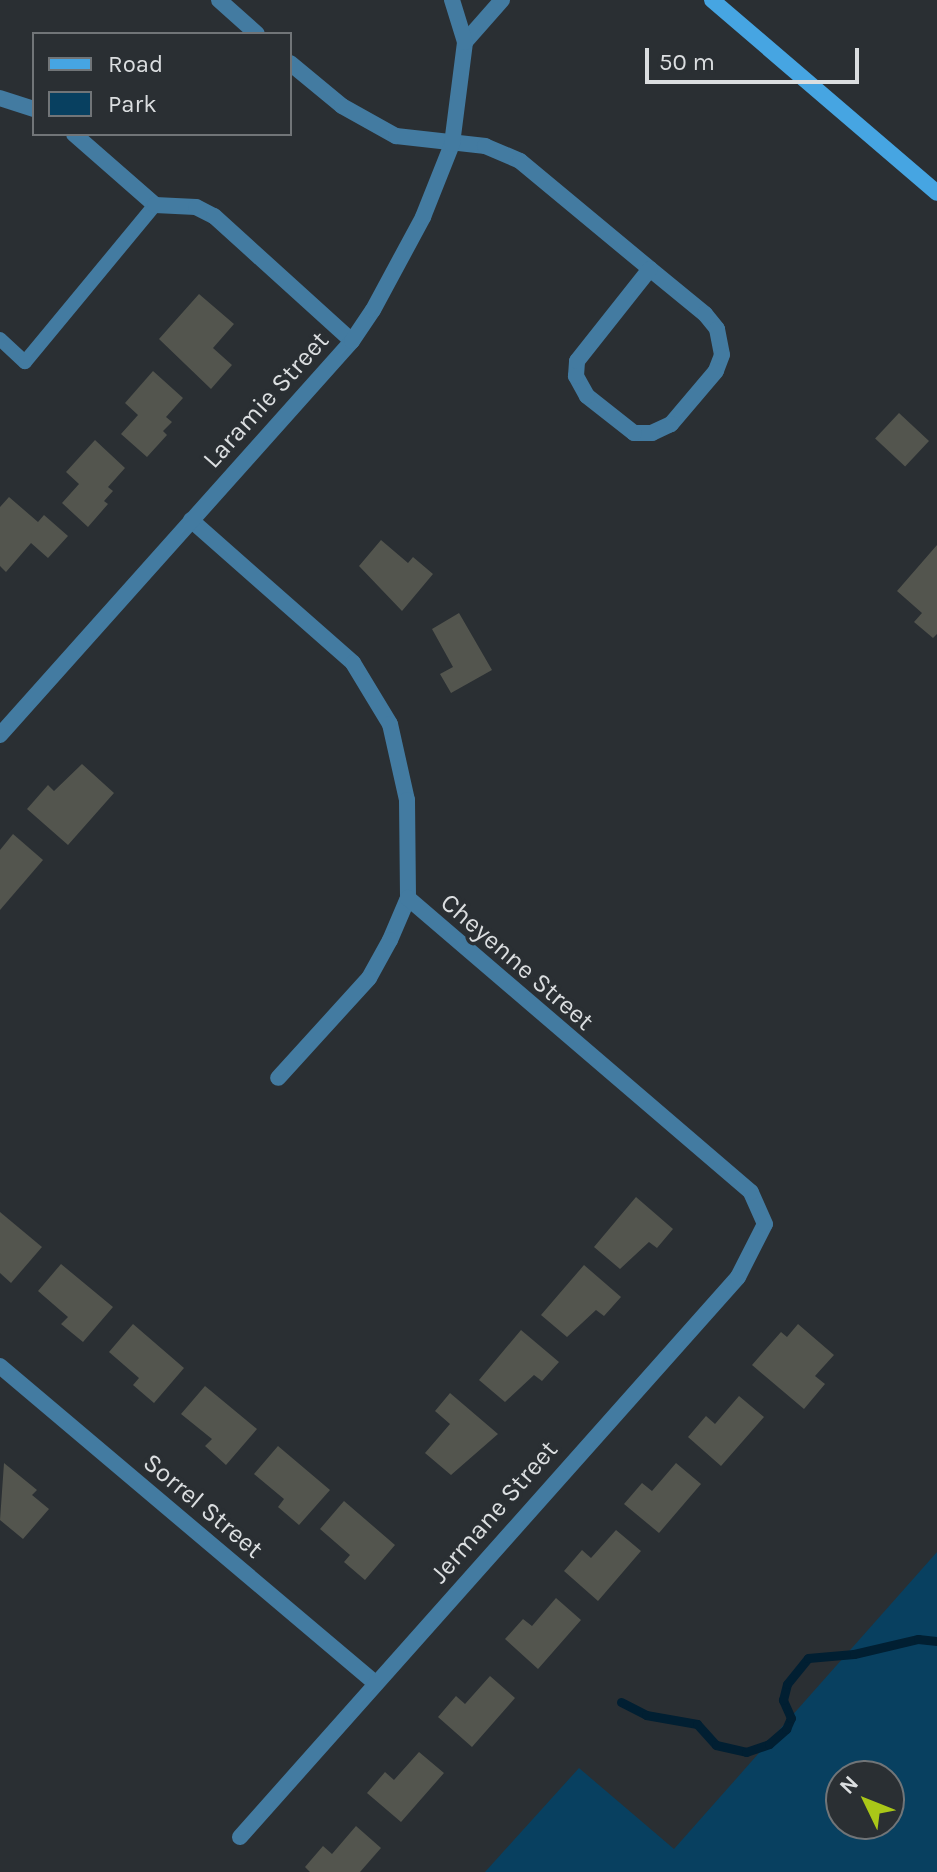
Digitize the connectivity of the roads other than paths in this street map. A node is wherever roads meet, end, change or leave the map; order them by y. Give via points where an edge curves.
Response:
1 (219, 0) edge
2 (452, 0) edge
3 (502, 0) edge
4 (712, 0) edge
5 (255, 32) edge
6 (465, 42) junction
7 (292, 65) edge
8 (1, 101) edge
9 (32, 109) edge
10 (76, 136) edge
11 (452, 144) junction
12 (937, 193) edge
13 (155, 205) junction
14 (650, 269) junction
15 (0, 339) edge
16 (352, 341) junction
17 (191, 520) junction
18 (0, 735) edge
19 (408, 898) junction
20 (278, 1078) dead end
21 (762, 1211) joint
22 (0, 1366) edge
23 (375, 1683) junction
24 (240, 1837) dead end

1 - 5 street
2 - 6 street
3 - 6 street
4 - 12 main road
6 - 11 street, Laramie Street
7 - 11 street via 342,106 382,129
8 - 9 street
10 - 13 street
11 - 14 street via 499,150 520,161
11 - 16 street, Laramie Street via 423,217
13 - 15 lane via 25,362
13 - 16 street via 196,207 214,216
14 - 14 street via 705,314 717,329 722,355 716,371 671,424 652,433 634,433 587,396 576,376 577,361
16 - 17 street, Laramie Street
17 - 18 street, Laramie Street
17 - 19 street, Cheyenne Street via 338,645 379,702 390,724 407,800
19 - 20 street via 369,978
19 - 21 street, Cheyenne Street via 751,1192
21 - 23 street, Jermane Street via 765,1224 756,1249 738,1277
22 - 23 street, Sorrel Street
23 - 24 street, Jermane Street

